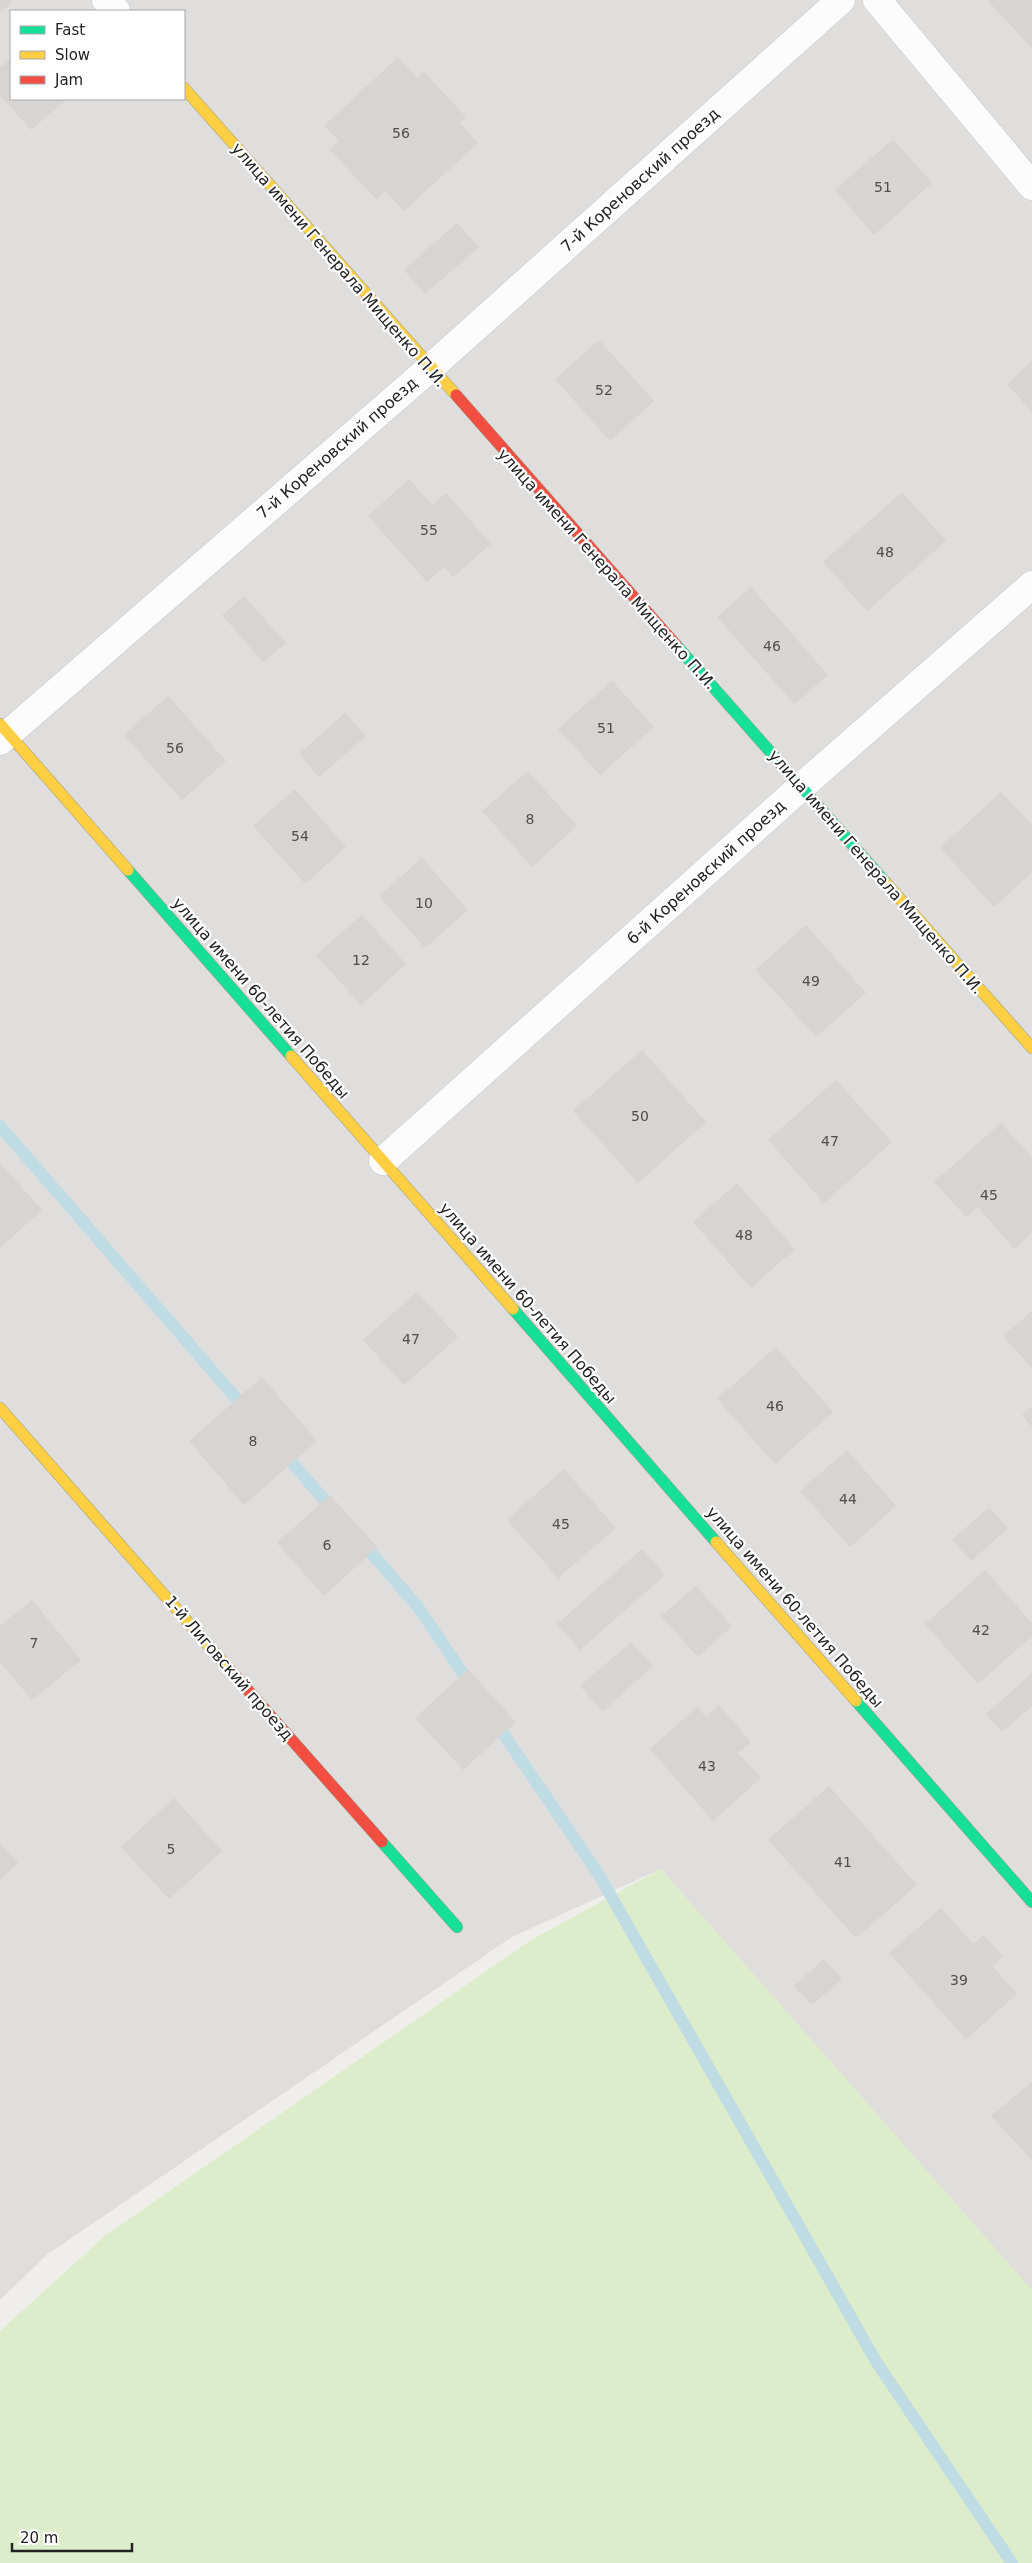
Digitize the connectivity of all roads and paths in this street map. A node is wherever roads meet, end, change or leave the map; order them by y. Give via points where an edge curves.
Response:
1 (106, 0) edge
2 (841, 0) edge
3 (876, 0) edge
4 (115, 10) edge
5 (185, 89) edge
6 (1032, 186) edge
7 (429, 368) junction
8 (1032, 585) edge
9 (3, 733) edge
10 (801, 787) junction
11 (1032, 1048) edge
12 (383, 1161) junction
13 (0, 1408) edge
14 (1032, 1902) edge
15 (457, 1927) dead end

1 - 4 street
2 - 7 street, 7-й Кореновский проезд
3 - 6 street
5 - 7 street, улица имени Генерала Мищенко П.И.
7 - 9 street, 7-й Кореновский проезд
7 - 10 street, улица имени Генерала Мищенко П.И.
8 - 10 street, 6-й Кореновский проезд
9 - 12 street, улица имени 60-летия Победы
10 - 11 street, улица имени Генерала Мищенко П.И.
10 - 12 street, 6-й Кореновский проезд
12 - 14 street, улица имени 60-летия Победы
13 - 15 street, 1-й Лиговский проезд

